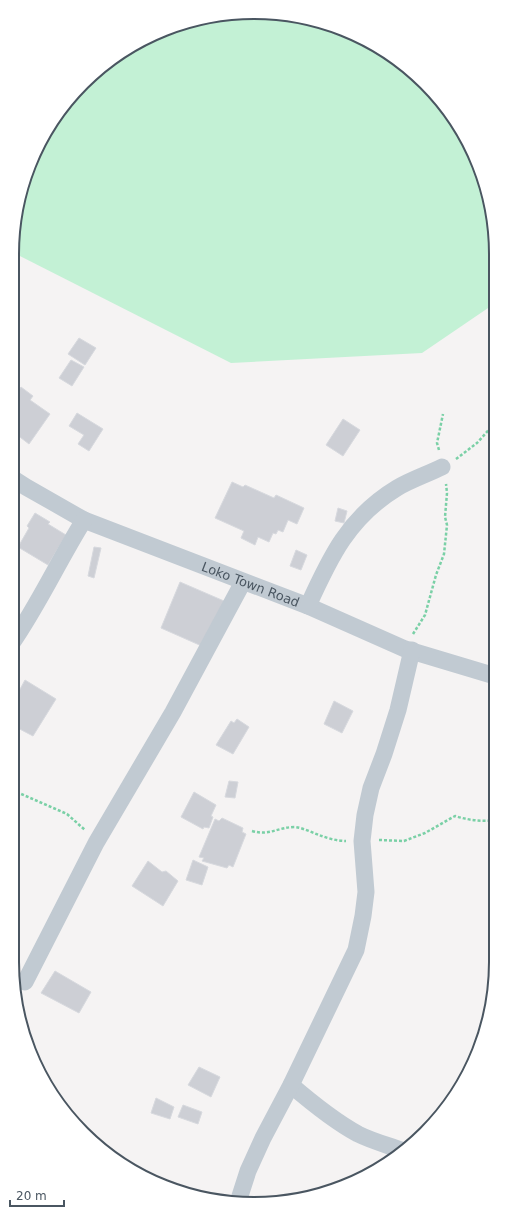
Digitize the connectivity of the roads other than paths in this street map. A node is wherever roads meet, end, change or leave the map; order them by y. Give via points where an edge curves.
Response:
1 (442, 467) road end
2 (19, 482) edge
3 (84, 520) junction
4 (243, 582) junction
5 (308, 606) junction
6 (19, 632) edge
7 (409, 649) junction
8 (489, 674) edge
9 (25, 982) dead end
10 (291, 1085) junction
11 (396, 1149) edge
12 (240, 1196) edge

1 - 5 street via 398,487 382,498 348,530
2 - 3 street, Loko Town Road
3 - 4 street, Loko Town Road
3 - 6 street
4 - 5 street, Loko Town Road
4 - 9 street via 173,712 96,843
5 - 7 street, Loko Town Road
7 - 8 street, Loko Town Road
7 - 10 street via 398,710 371,788 365,815 362,841 366,892 356,950
10 - 11 street via 327,1114 358,1134
10 - 12 street via 263,1138

